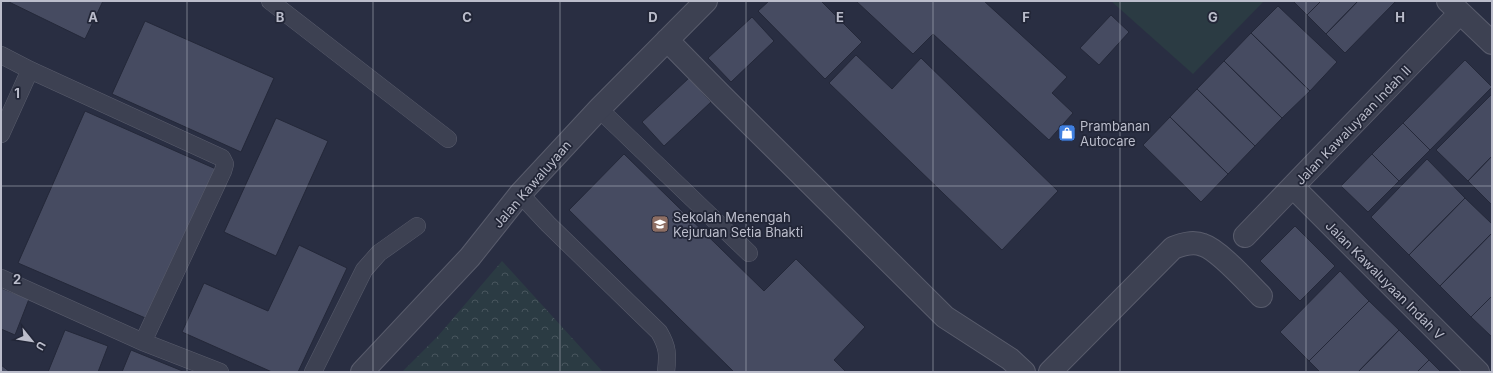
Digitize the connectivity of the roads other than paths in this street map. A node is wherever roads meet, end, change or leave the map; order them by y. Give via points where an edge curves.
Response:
1 (270, 1) edge
2 (706, 1) edge
3 (1454, 7) edge
4 (667, 40) junction
5 (1492, 42) edge
6 (1, 55) edge
7 (30, 70) junction
8 (599, 109) junction
9 (1, 134) edge
10 (448, 139) dead end
11 (1293, 187) junction
12 (520, 194) junction
13 (417, 226) dead end
14 (1245, 236) dead end
15 (749, 253) dead end
16 (1, 278) edge
17 (1261, 296) dead end
18 (143, 342) junction
19 (220, 372) edge
20 (313, 372) edge
21 (362, 372) edge
22 (666, 372) edge
23 (1024, 372) edge
24 (1050, 372) edge
25 (1478, 372) edge

1 - 10 lane
2 - 4 street, Jalan Kawaluyaan
3 - 5 street
3 - 11 street, Jalan Kawaluyaan Indah II
4 - 8 street, Jalan Kawaluyaan
4 - 23 street via 945,317 1010,359
6 - 7 lane
7 - 9 lane
7 - 18 lane via 222,158 225,164
8 - 12 street, Jalan Kawaluyaan
8 - 15 lane
11 - 14 street, Jalan Kawaluyaan Indah II
11 - 25 street, Jalan Kawaluyaan Indah V
12 - 21 street, Jalan Kawaluyaan via 470,257
12 - 22 lane via 659,332 668,355
13 - 20 lane via 379,253 364,270
16 - 18 lane
17 - 24 street via 1211,248 1195,243 1184,244 1173,248
18 - 19 lane

